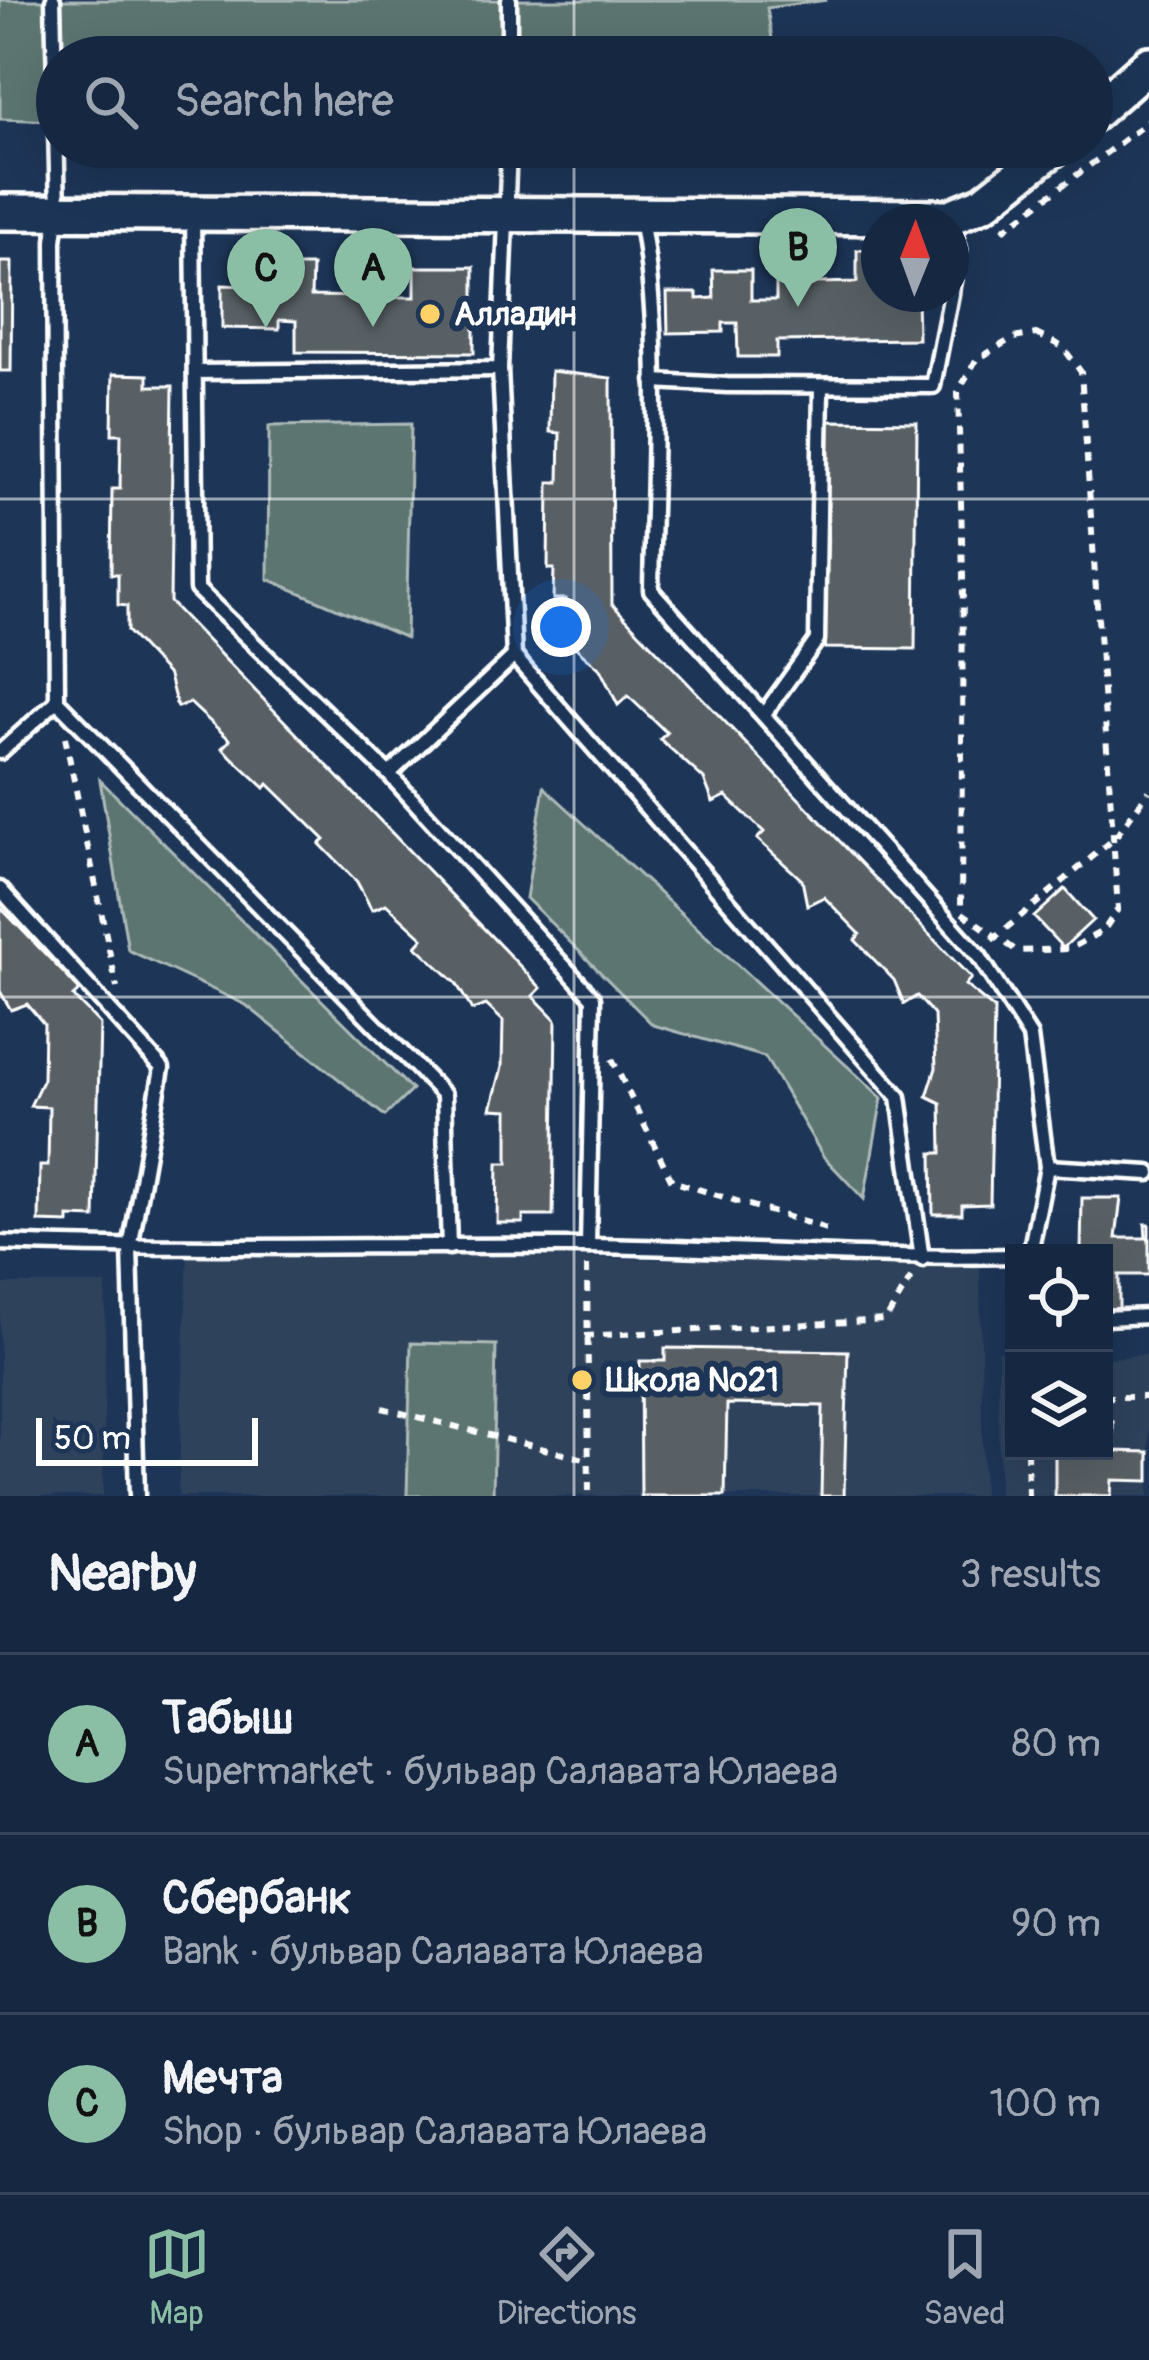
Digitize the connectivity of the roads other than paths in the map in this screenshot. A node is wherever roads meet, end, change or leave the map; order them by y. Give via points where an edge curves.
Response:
1 (53, 0) edge
2 (509, 0) edge
3 (54, 36) edge
4 (509, 36) edge
5 (1149, 64) edge
6 (1113, 96) edge
7 (57, 168) edge
8 (509, 168) edge
9 (1028, 168) edge
10 (969, 209) edge
11 (58, 211) junction
12 (0, 212) edge
13 (509, 212) junction
14 (193, 214) junction
15 (640, 215) junction
16 (861, 216) edge
17 (947, 312) edge
18 (500, 369) junction
19 (195, 372) junction
20 (654, 381) junction
21 (821, 387) junction
22 (514, 656) junction
23 (57, 701) junction
24 (764, 714) junction
25 (0, 752) edge
26 (389, 774) junction
27 (0, 889) edge
28 (1047, 1167) junction
29 (1149, 1173) edge
30 (0, 1243) edge
31 (1032, 1244) edge
32 (588, 1246) junction
33 (449, 1247) junction
34 (130, 1248) junction
35 (1005, 1256) edge
36 (922, 1258) junction
37 (1149, 1316) edge
38 (1113, 1318) edge
39 (137, 1496) edge

1 - 3 lane
2 - 4 lane
5 - 6 street
7 - 11 lane
8 - 13 lane
9 - 10 street
11 - 12 street
11 - 14 street
11 - 23 lane
13 - 14 street
13 - 15 street
13 - 18 lane
14 - 19 lane
15 - 16 street
15 - 20 lane
17 - 21 lane via 933,386
18 - 19 lane
18 - 22 lane
19 - 26 lane via 197,589
20 - 21 lane
20 - 24 lane via 651,590
21 - 24 lane via 817,640
22 - 26 lane
22 - 36 lane via 899,1097
23 - 25 lane
23 - 33 lane via 444,1095
24 - 28 lane via 979,956 1030,1036
26 - 32 lane via 593,998
27 - 34 lane via 162,1068
28 - 29 lane
28 - 31 lane
30 - 34 lane
32 - 33 lane
32 - 36 lane
33 - 34 lane
34 - 39 lane
35 - 36 lane
37 - 38 lane

